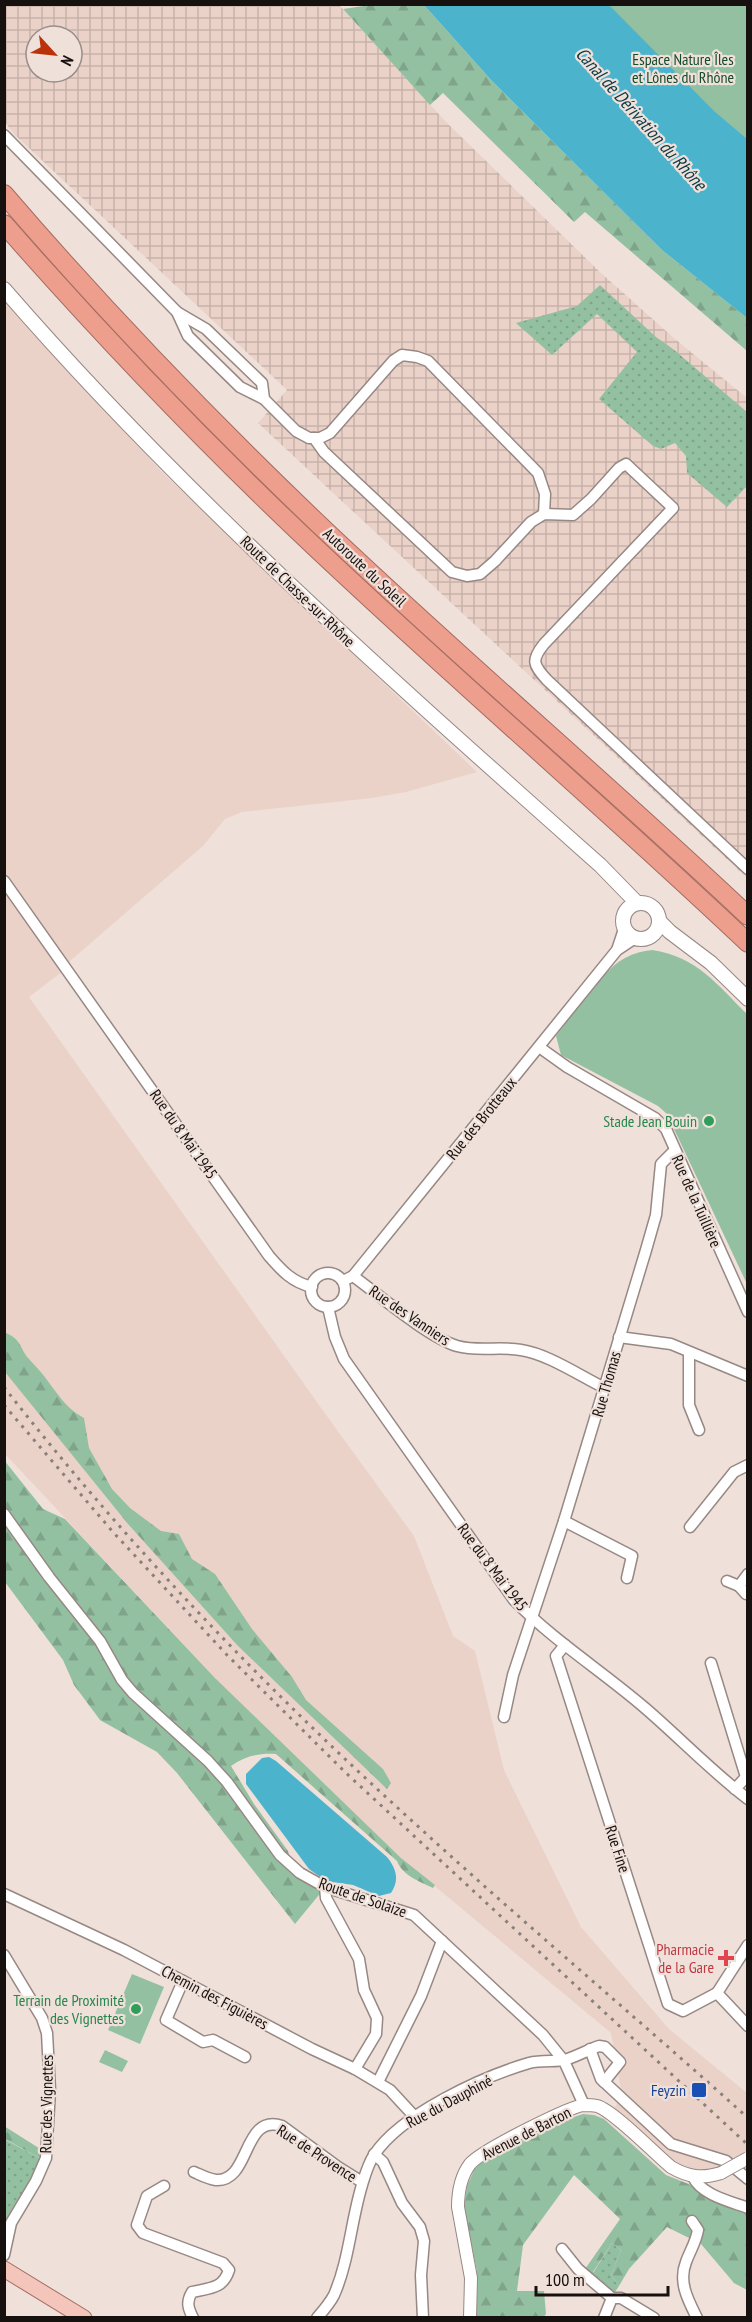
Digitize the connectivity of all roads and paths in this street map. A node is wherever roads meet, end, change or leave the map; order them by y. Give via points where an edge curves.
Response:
1 (4, 135) edge
2 (4, 194) edge
3 (4, 224) edge
4 (4, 289) edge
5 (177, 312) junction
6 (264, 399) junction
7 (315, 438) junction
8 (544, 514) junction
9 (747, 869) edge
10 (609, 874) junction
11 (4, 881) edge
12 (637, 903) junction
13 (625, 911) junction
14 (747, 916) edge
15 (659, 921) junction
16 (629, 934) junction
17 (651, 936) junction
18 (747, 943) edge
19 (690, 947) junction
20 (747, 999) edge
21 (539, 1047) junction
22 (674, 1151) junction
23 (348, 1279) junction
24 (312, 1287) junction
25 (328, 1307) junction
26 (747, 1312) edge
27 (620, 1337) junction
28 (689, 1352) junction
29 (747, 1376) edge
30 (605, 1388) junction
31 (699, 1430) dead end
32 (747, 1465) edge
33 (4, 1514) edge
34 (564, 1521) junction
35 (690, 1527) dead end
36 (747, 1574) edge
37 (627, 1578) dead end
38 (727, 1581) dead end
39 (532, 1619) junction
40 (565, 1645) junction
41 (711, 1663) dead end
42 (504, 1717) dead end
43 (735, 1789) junction
44 (747, 1799) edge
45 (325, 1887) junction
46 (4, 1894) edge
47 (442, 1941) junction
48 (747, 1945) edge
49 (4, 1955) edge
50 (183, 1981) junction
51 (717, 1994) junction
52 (747, 2026) edge
53 (590, 2049) junction
54 (245, 2057) dead end
55 (564, 2061) junction
56 (355, 2069) junction
57 (378, 2082) junction
58 (604, 2082) junction
59 (584, 2105) junction
60 (414, 2116) junction
61 (374, 2154) junction
62 (747, 2158) edge
63 (194, 2172) dead end
64 (693, 2177) junction
65 (747, 2179) edge
66 (362, 2182) junction
67 (164, 2186) dead end
68 (747, 2208) edge
69 (692, 2221) dead end
70 (562, 2249) dead end
71 (4, 2255) edge
72 (4, 2269) edge
73 (612, 2298) junction
74 (84, 2318) edge
75 (193, 2318) edge
76 (317, 2318) edge
77 (423, 2318) edge
78 (470, 2318) edge
79 (604, 2318) edge
80 (654, 2318) edge
81 (697, 2318) edge

1 - 5 street
2 - 14 highway, Autoroute du Soleil via 150,356 272,480
3 - 18 highway, Autoroute du Soleil via 131,364 259,494
4 - 10 main road, Route de Chasse-sur-Rhône via 161,457 269,565
5 - 6 street via 188,336 240,387
5 - 6 street via 207,329 262,383
6 - 7 street via 296,432
7 - 8 street via 324,452 452,572 480,574 531,522
7 - 8 street via 330,433 393,361 402,354 417,357 428,361 538,473 545,494
8 - 9 street via 573,515 626,464 673,508 544,644 535,662 547,680
10 - 12 main road, Route de Chasse-sur-Rhône
10 - 13 main road, Route de Chasse-sur-Rhône
11 - 24 street, Rue du 8 Mai 1945 via 269,1256 294,1280
12 - 13 main road
12 - 15 main road via 652,907
13 - 16 main road via 622,923
15 - 17 main road
15 - 19 main road
16 - 17 main road via 640,939
16 - 21 street, Rue des Brotteaux
17 - 19 main road
19 - 20 main road
21 - 22 street, Rue de la Tuillière via 655,1118 666,1129
21 - 23 street, Rue des Brotteaux
22 - 26 street, Rue de la Tuillière
22 - 27 street, Rue Thomas via 661,1164 656,1215
23 - 24 street via 327,1273 318,1277
23 - 25 street via 344,1296 338,1304
23 - 30 street, Rue des Vanniers via 455,1346 521,1349
24 - 25 street via 315,1301
25 - 39 street, Rue du 8 Mai 1945 via 334,1337 344,1359 514,1600
27 - 28 street via 671,1344
27 - 30 street, Rue Thomas
28 - 29 street
28 - 31 street via 689,1405
30 - 34 street, Rue Thomas
32 - 35 street via 734,1472
33 - 45 street, Route de Solaize via 100,1641 133,1693 208,1761 280,1855 300,1873
34 - 37 street via 632,1556
34 - 39 street, Rue Thomas
36 - 38 street via 742,1590
39 - 40 street, Rue du 8 Mai 1945
39 - 42 street, Rue Thomas
40 - 43 street, Rue du 8 Mai 1945 via 646,1709
40 - 51 street, Rue Fine via 556,1656 668,2004 683,2011
41 - 43 street via 746,1777
43 - 44 street, Rue du 8 Mai 1945
45 - 47 street, Route de Solaize via 414,1915
45 - 56 street via 326,1899 359,1959 364,1990 377,2018 376,2034
46 - 50 street, Chemin des Figuières
47 - 55 street, Route de Solaize via 543,2035
47 - 57 street via 421,1996
48 - 51 street
49 - 71 street, Rue des Vignettes via 47,2032 50,2091 46,2158 11,2223
50 - 54 street via 166,2020 203,2042 213,2040
50 - 56 street, Chemin des Figuières
51 - 52 street
53 - 55 street
53 - 58 street
53 - 58 street via 602,2046 620,2062
55 - 59 street, Route de Solaize
55 - 60 street, Rue du Dauphiné via 529,2064 464,2090
56 - 57 street, Chemin des Figuières
57 - 60 street, Chemin des Figuières
58 - 65 street via 671,2144 726,2161
59 - 64 street, Avenue de Barton via 607,2111 671,2167
59 - 78 street, Avenue de Barton via 490,2149 464,2173 458,2207 471,2278
60 - 61 street, Rue du Dauphiné
61 - 66 street, Rue du Dauphiné
61 - 77 street via 383,2162 402,2202 420,2227 424,2241
62 - 64 street, bridge via 710,2177
63 - 66 street, Rue de Provence via 219,2180 230,2175 257,2131 264,2125 275,2124
64 - 68 street via 708,2192
66 - 76 street, Rue du Dauphiné via 336,2288
67 - 75 street via 147,2196 137,2225 143,2233 223,2263 229,2270 220,2285 192,2292 188,2308
69 - 81 street via 698,2230 682,2279
70 - 73 street via 578,2269
72 - 74 main road
73 - 79 street
73 - 80 street via 621,2298

